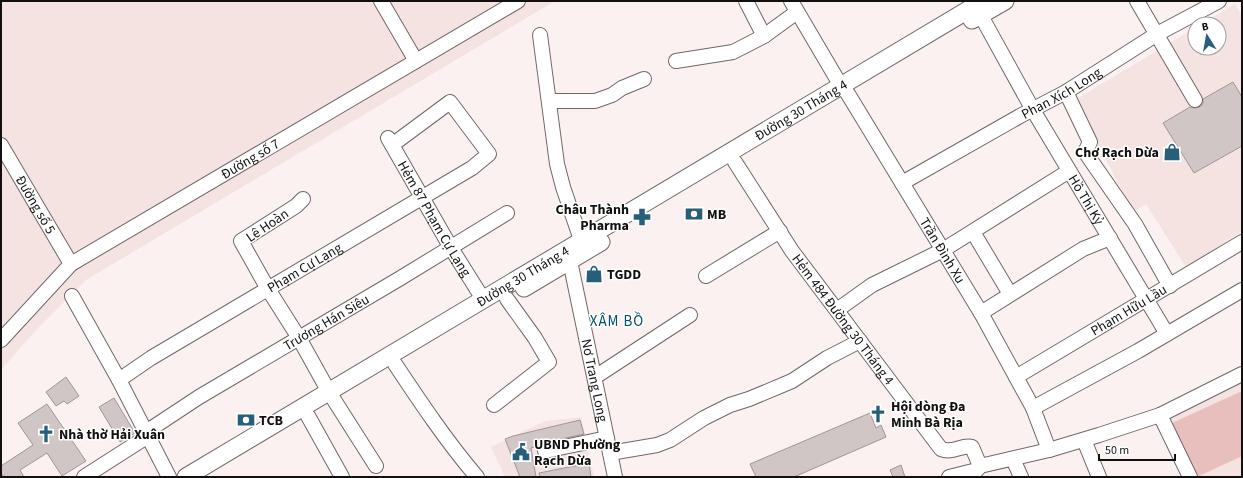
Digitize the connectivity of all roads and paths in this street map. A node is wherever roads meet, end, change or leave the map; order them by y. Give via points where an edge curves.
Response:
1 (381, 1) edge
2 (518, 1) edge
3 (746, 1) edge
4 (1005, 1) edge
5 (1137, 1) edge
6 (1219, 1) edge
7 (794, 6) edge
8 (972, 7) edge
9 (1157, 34) junction
10 (540, 35) dead end
11 (764, 36) junction
12 (416, 61) junction
13 (676, 61) dead end
14 (644, 79) dead end
15 (845, 90) junction
16 (1066, 92) junction
17 (1195, 100) dead end
18 (550, 101) junction
19 (1033, 110) junction
20 (1, 145) edge
21 (489, 154) joint
22 (735, 162) junction
23 (1069, 171) junction
24 (902, 184) junction
25 (423, 198) junction
26 (303, 199) dead end
27 (507, 213) dead end
28 (780, 231) junction
29 (973, 232) junction
30 (1110, 238) junction
31 (1242, 242) edge
32 (585, 245) junction
33 (451, 248) junction
34 (943, 250) junction
35 (566, 256) junction
36 (71, 264) junction
37 (706, 276) dead end
38 (1170, 286) junction
39 (268, 289) junction
40 (1242, 290) edge
41 (1010, 294) junction
42 (72, 296) dead end
43 (483, 299) junction
44 (507, 299) junction
45 (1146, 300) junction
46 (837, 310) junction
47 (980, 313) junction
48 (690, 315) dead end
49 (1166, 334) junction
50 (299, 338) junction
51 (1, 340) edge
52 (860, 341) junction
53 (396, 364) junction
54 (1242, 374) edge
55 (595, 377) junction
56 (1016, 378) junction
57 (119, 380) junction
58 (332, 396) junction
59 (494, 405) dead end
60 (1033, 408) junction
61 (1160, 415) junction
62 (308, 416) junction
63 (147, 434) junction
64 (607, 438) junction
65 (1084, 440) junction
66 (1049, 450) junction
67 (545, 451) dead end
68 (610, 453) junction
69 (1013, 459) junction
70 (376, 466) dead end
71 (980, 466) junction
72 (84, 477) edge
73 (169, 477) edge
74 (186, 477) edge
75 (208, 477) edge
76 (342, 477) edge
77 (477, 477) edge
78 (615, 477) edge
79 (948, 477) edge
80 (1021, 477) edge
81 (1099, 477) edge
82 (1190, 477) edge

1 - 12 street
2 - 12 street, Đường số 7
3 - 11 street
4 - 8 main road, Đường 30 Tháng 4
5 - 9 street
6 - 9 street, Phan Xích Long
7 - 11 street
7 - 15 street, Trần Đình Xu
8 - 15 main road, Đường 30 Tháng 4
8 - 19 street, Hồ Thị Kỷ
9 - 16 street, Phan Xích Long
9 - 17 street
10 - 18 street
11 - 13 street via 733,52
12 - 36 street, Đường số 7
14 - 18 street via 595,101
15 - 22 main road, Đường 30 Tháng 4
15 - 24 street, Trần Đình Xu
15 - 32 main road, Đường 30 Tháng 4
16 - 19 street, Phan Xích Long
16 - 38 street via 1090,142 1085,152 1135,224
18 - 32 street via 557,164
19 - 23 street, Hồ Thị Kỷ
19 - 24 street, Phan Xích Long
20 - 36 street, Đường số 5
21 - 25 street, Phạm Cự Lạng via 472,168
21 - 25 street, Hẻm 87 Phạm Cự Lạng via 450,102 390,141
22 - 28 street, Hẻm 484 Đường 30 Tháng 4
22 - 32 main road, Đường 30 Tháng 4
23 - 29 street
23 - 30 street, Hồ Thị Kỷ
24 - 34 street, Trần Đình Xu
25 - 33 street, Hẻm 87 Phạm Cự Lạng
25 - 39 street, Phạm Cự Lạng
26 - 39 street, Lê Hoàn via 241,241
27 - 33 street, Trương Hán Siêu
28 - 37 street
28 - 46 street, Hẻm 484 Đường 30 Tháng 4
29 - 34 street
29 - 41 street
30 - 41 street via 1083,249
30 - 45 street, Hồ Thị Kỷ
31 - 38 street, Phạm Hữu Lầu
32 - 35 main road, Đường 30 Tháng 4
33 - 43 street, Hẻm 87 Phạm Cự Lạng
33 - 50 street, Trương Hán Siêu
34 - 46 street via 872,285
34 - 47 street, Trần Đình Xu
35 - 43 main road, Đường 30 Tháng 4
35 - 44 main road, Đường 30 Tháng 4
35 - 55 street, Nơ Trang Long
36 - 51 street, Đường số 7
38 - 45 street, Phạm Hữu Lầu
39 - 50 street, Lê Hoàn
39 - 57 street, Phạm Cự Lạng via 151,358
40 - 49 street
41 - 47 street
42 - 57 street
43 - 58 main road, Đường 30 Tháng 4
44 - 53 main road, Đường 30 Tháng 4
44 - 59 street via 549,362
45 - 49 street, Hồ Thị Kỷ
45 - 56 street, Phạm Hữu Lầu
46 - 52 street, Hẻm 484 Đường 30 Tháng 4
47 - 56 street, Trần Đình Xu
48 - 55 street
49 - 60 street
50 - 58 street, Lê Hoàn
50 - 63 street, Trương Hán Siêu via 199,397
52 - 68 street via 827,358 792,381 730,405 670,440 657,445
52 - 71 street, Hẻm 484 Đường 30 Tháng 4 via 941,448 956,450 972,447
53 - 58 main road, Đường 30 Tháng 4
53 - 77 street via 424,409
54 - 61 street
55 - 64 street, Nơ Trang Long
56 - 60 street, Trần Đình Xu
57 - 63 street
58 - 62 main road, Đường 30 Tháng 4
58 - 70 street, Lê Hoàn
58 - 74 main road, Đường 30 Tháng 4
60 - 66 street, Trần Đình Xu
61 - 65 street
61 - 82 street
62 - 75 main road, Đường 30 Tháng 4
62 - 76 street
63 - 72 street, Trương Hán Siêu
63 - 73 street
64 - 67 street
64 - 68 street, Nơ Trang Long
65 - 66 street
65 - 81 street
66 - 69 street
68 - 78 street, Nơ Trang Long
69 - 71 street
69 - 80 street
71 - 79 street via 977,470

